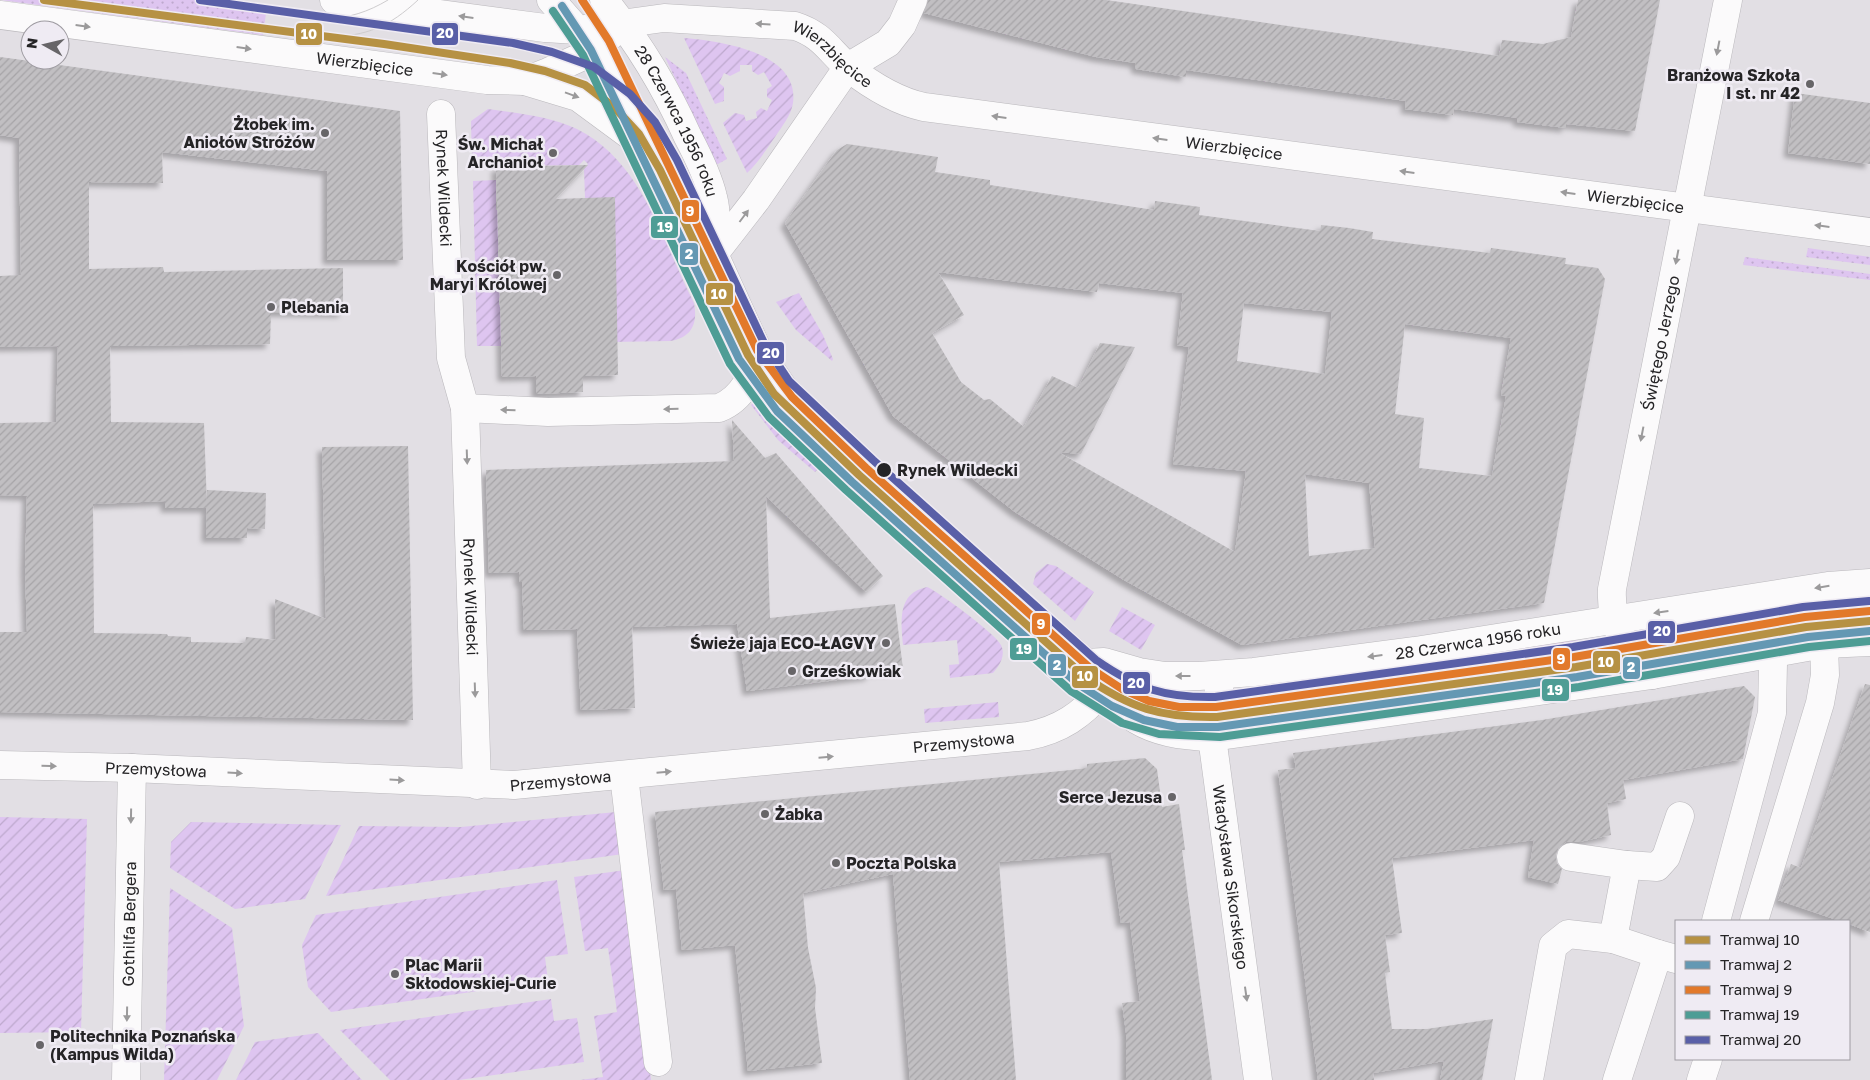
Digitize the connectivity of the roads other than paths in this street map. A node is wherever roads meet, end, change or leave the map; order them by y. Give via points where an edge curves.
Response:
1 (334, 0) edge
2 (538, 0) edge
3 (551, 0) edge
4 (604, 0) edge
5 (913, 0) edge
6 (1728, 0) edge
7 (400, 4) edge
8 (0, 15) edge
9 (514, 24) junction
10 (623, 24) junction
11 (585, 41) junction
12 (848, 67) junction
13 (525, 81) junction
14 (441, 114) dead end
15 (662, 169) junction
16 (1686, 209) junction
17 (1870, 232) edge
18 (714, 254) junction
19 (758, 351) junction
20 (465, 408) junction
21 (1870, 583) edge
22 (1613, 618) junction
23 (1870, 642) edge
24 (1824, 644) junction
25 (1771, 654) junction
26 (1086, 662) junction
27 (1221, 675) junction
28 (1652, 675) junction
29 (1103, 690) junction
30 (1212, 737) junction
31 (0, 765) edge
32 (132, 768) junction
33 (624, 776) junction
34 (477, 784) junction
35 (1680, 816) dead end
36 (1571, 857) dead end
37 (1627, 865) junction
38 (1716, 920) edge
39 (1754, 920) edge
40 (1613, 939) junction
41 (1667, 956) edge
42 (1708, 1060) edge
43 (658, 1062) dead end
44 (126, 1080) edge
45 (1258, 1080) edge
46 (1529, 1080) edge
47 (1617, 1080) edge
48 (1701, 1080) edge

1 - 7 street
2 - 9 street via 527,22
3 - 11 street, 28 Czerwca 1956 roku
4 - 10 street, 28 Czerwca 1956 roku
5 - 12 street via 902,25 888,43
6 -> 16 street, Świętego Jerzego
9 -> 7 street
8 -> 13 street, Wierzbięcice via 487,80
9 - 11 street
10 - 11 street, Wierzbięcice
12 -> 10 street, Wierzbięcice via 825,41 795,26 664,18
10 - 18 street, 28 Czerwca 1956 roku via 665,88 703,167 713,196 716,218
11 - 13 street, Wierzbięcice
11 - 15 street, 28 Czerwca 1956 roku
16 -> 12 street, Wierzbięcice via 924,107 892,96
18 -> 12 street via 756,200
13 -> 15 street, 28 Czerwca 1956 roku via 578,96 635,138
14 - 20 street, Rynek Wildecki via 451,358
15 - 18 street, 28 Czerwca 1956 roku via 687,224
17 -> 16 street, Wierzbięcice
16 -> 22 street, Świętego Jerzego via 1614,578
18 - 19 street, 28 Czerwca 1956 roku
19 -> 20 street via 752,374 739,395 719,408 548,412
19 - 26 street, 28 Czerwca 1956 roku via 784,389 848,452
20 -> 34 street, Rynek Wildecki
21 -> 22 street, 28 Czerwca 1956 roku via 1828,586
22 -> 27 street, 28 Czerwca 1956 roku via 1415,651
22 - 28 street, Świętego Jerzego via 1628,648
23 - 24 street, 28 Czerwca 1956 roku
24 - 25 street, 28 Czerwca 1956 roku
24 - 39 street via 1825,675 1820,703
25 - 28 street, 28 Czerwca 1956 roku
25 - 38 street via 1772,713
27 -> 26 street, 28 Czerwca 1956 roku via 1164,676 1104,662
26 - 29 street, 28 Czerwca 1956 roku
27 - 30 street, Władysława Sikorskiego
28 - 30 street, 28 Czerwca 1956 roku
29 - 30 street, 28 Czerwca 1956 roku via 1126,714 1147,726 1175,734
33 -> 29 street, Przemysłowa via 1028,736 1069,722
30 -> 45 street, Władysława Sikorskiego
31 -> 32 street, Przemysłowa
32 -> 34 street, Przemysłowa
32 -> 44 street, Gothilfa Bergera
33 - 34 street, Przemysłowa via 514,785
33 - 43 street
35 - 37 street via 1666,858 1657,866
36 - 37 street
37 - 40 street
40 - 41 street
40 - 46 street via 1568,934 1553,946
41 - 47 street
42 - 48 street

